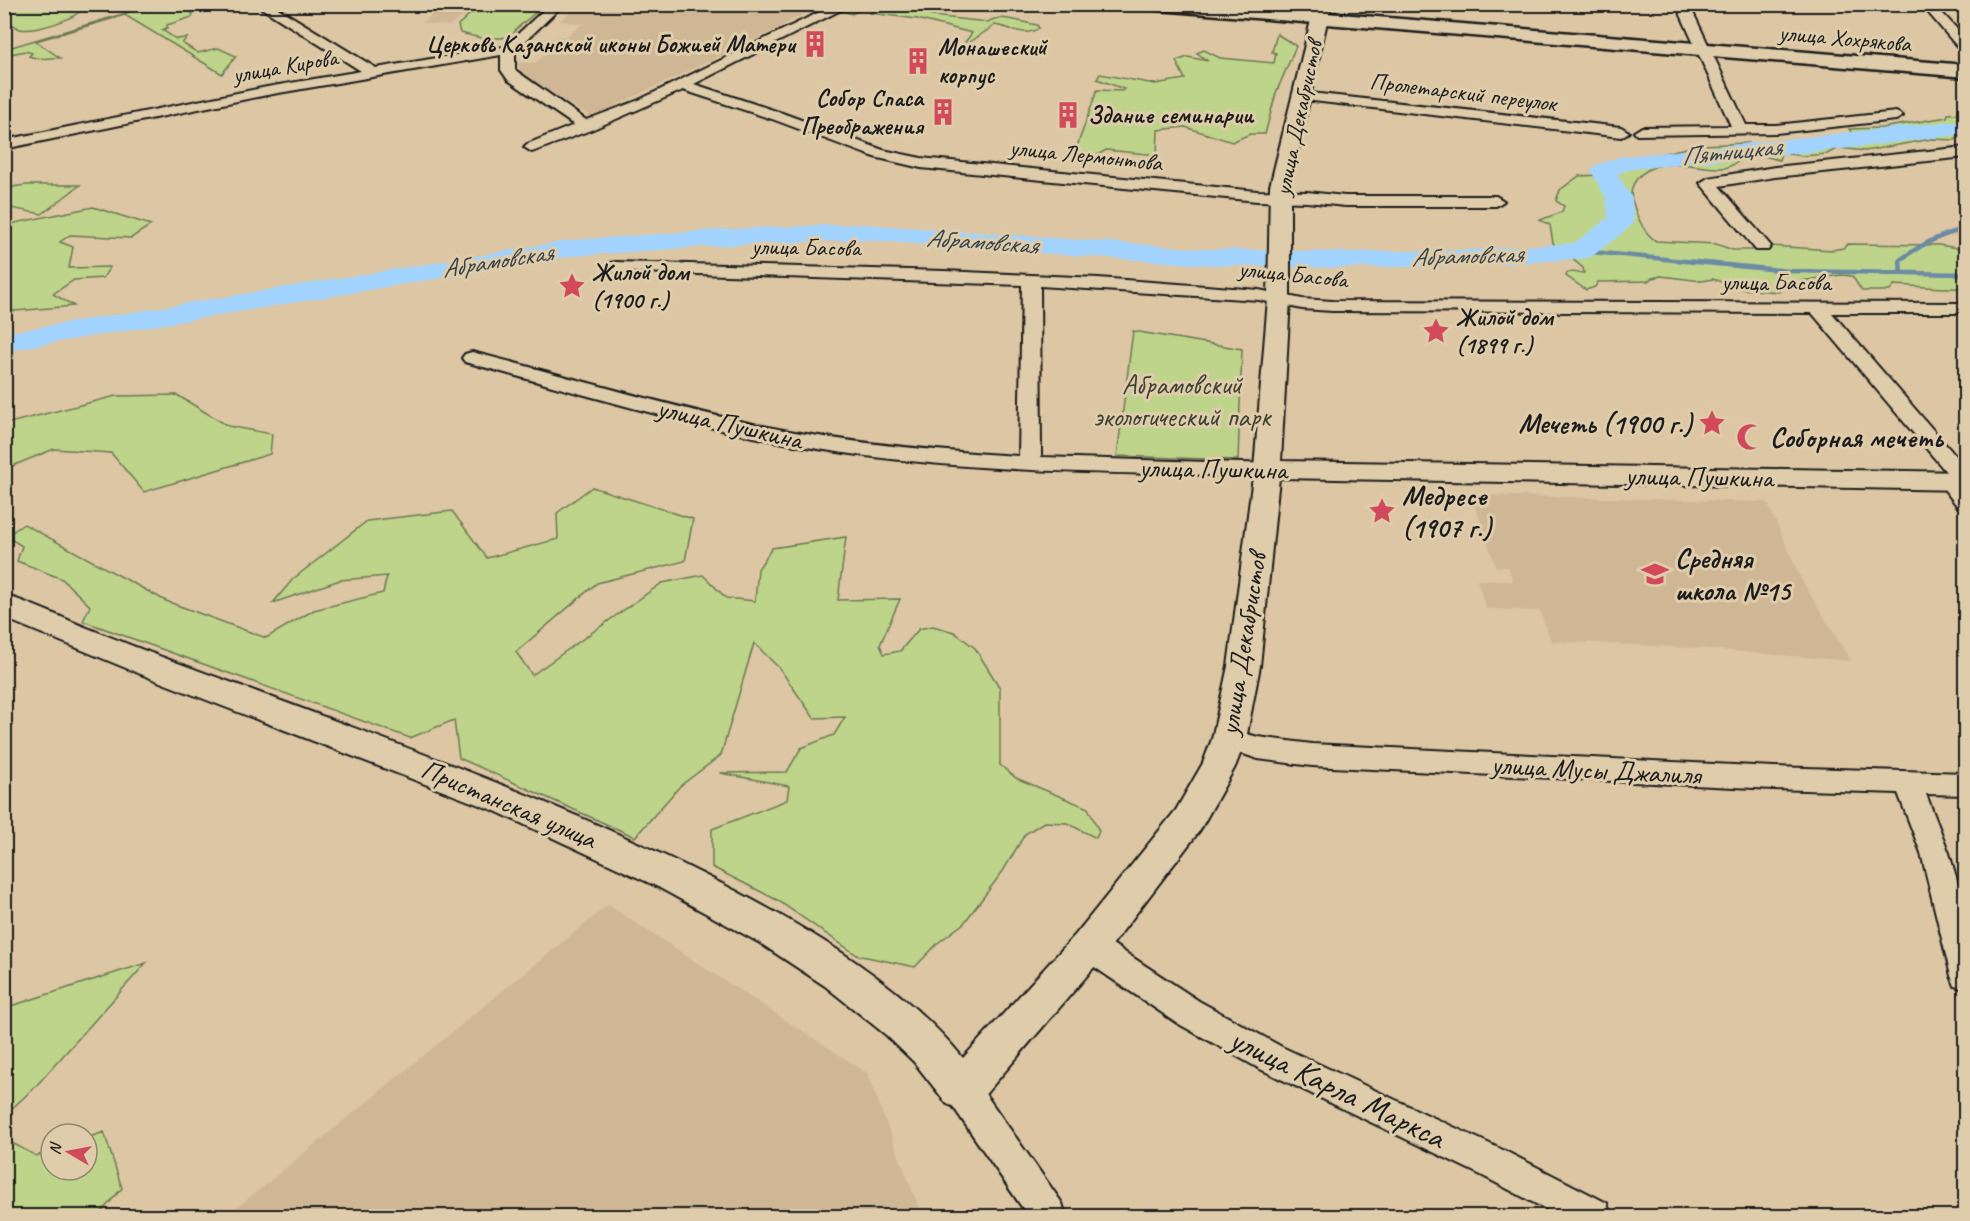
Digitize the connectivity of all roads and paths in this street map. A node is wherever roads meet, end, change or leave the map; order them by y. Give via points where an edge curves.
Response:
1 (261, 4) edge
2 (558, 4) edge
3 (847, 4) edge
4 (1146, 4) edge
5 (1682, 4) edge
6 (1927, 4) edge
7 (1322, 12) edge
8 (1965, 48) edge
9 (508, 50) junction
10 (1703, 51) junction
11 (1965, 71) edge
12 (374, 72) junction
13 (683, 85) junction
14 (1301, 96) junction
15 (1896, 116) dead end
16 (586, 127) junction
17 (1741, 130) junction
18 (1621, 132) dead end
19 (1642, 132) dead end
20 (4, 145) edge
21 (532, 147) dead end
22 (1965, 152) edge
23 (1279, 196) junction
24 (1496, 201) dead end
25 (1762, 246) dead end
26 (616, 267) dead end
27 (1031, 281) junction
28 (1279, 293) junction
29 (1817, 308) junction
30 (1965, 308) edge
31 (472, 358) dead end
32 (1030, 462) junction
33 (1267, 469) junction
34 (1960, 481) edge
35 (1965, 502) edge
36 (4, 606) edge
37 (1229, 739) junction
38 (1907, 783) junction
39 (1965, 784) edge
40 (1089, 946) junction
41 (1965, 976) edge
42 (962, 1090) junction
43 (1049, 1216) edge
44 (1594, 1216) edge

1 - 12 street
2 - 9 street
3 - 13 street
4 - 7 main road, улица Хохрякова
5 - 10 street
6 - 8 street
7 - 10 main road, улица Хохрякова
7 - 14 street, улица Декабристов
9 - 12 street, улица Кирова
9 - 16 street via 508,70 513,77
10 - 11 main road, улица Хохрякова
10 - 17 street
12 - 20 street, улица Кирова
13 - 16 street
13 - 23 street, улица Лермонтова via 907,161
14 - 18 street, Пролетарский переулок
14 - 23 street, улица Декабристов
15 - 17 street
16 - 21 street
17 - 19 street
22 - 25 street via 1708,183
23 - 24 street, улица Лермонтова via 1345,201
23 - 28 street, улица Декабристов
26 - 27 street, улица Басова
27 - 28 street, улица Басова
27 - 32 street
28 - 29 street, улица Басова via 1302,304 1332,306
28 - 33 street, улица Декабристов
29 - 30 street, улица Басова
29 - 34 street
31 - 32 street, улица Пушкина via 801,440
32 - 33 street, улица Пушкина
33 - 34 street, улица Пушкина
33 - 37 street, улица Декабристов via 1244,666
34 - 35 street
36 - 42 street, Пристанская улица via 176,676 459,780 639,859 783,937 854,985 929,1049
37 - 38 street, улица Мусы Джалиля via 1258,748 1312,755
37 - 40 street, улица Декабристов via 1188,820
38 - 39 street, улица Мусы Джалиля
38 - 41 street via 1941,869
40 - 42 street, улица Декабристов
40 - 44 street, улица Карла Маркса via 1188,1012 1271,1058 1484,1158
42 - 43 street

